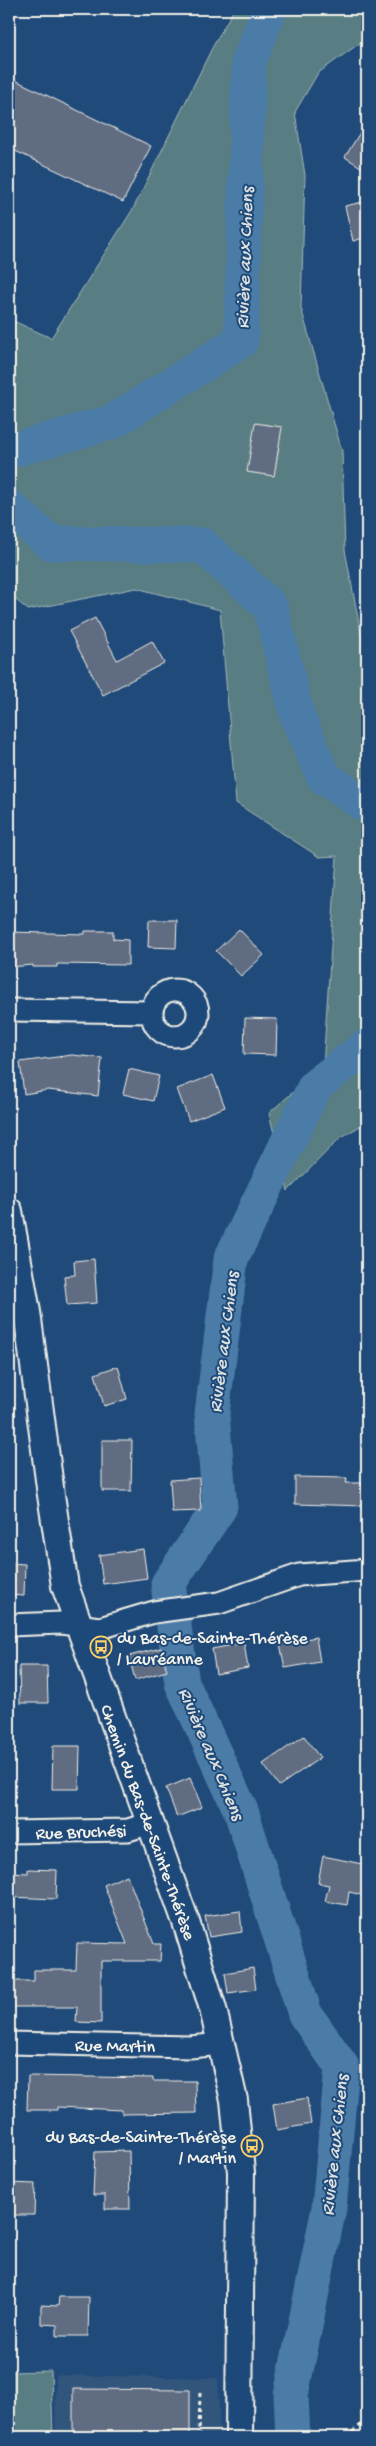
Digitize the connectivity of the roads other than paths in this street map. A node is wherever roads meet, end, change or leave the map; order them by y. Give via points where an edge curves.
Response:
1 (9, 1010) edge
2 (151, 1012) dead end
3 (9, 1211) edge
4 (12, 1243) edge
5 (367, 1570) edge
6 (9, 1625) edge
7 (78, 1626) junction
8 (151, 1822) junction
9 (9, 1832) edge
10 (9, 2042) edge
11 (222, 2044) junction
12 (239, 2437) edge

1 - 2 street
3 - 4 street, Chemin du Bas-de-Sainte-Thérèse
4 - 7 street, Chemin du Bas-de-Sainte-Thérèse via 34,1357 61,1566
5 - 7 street via 299,1575 219,1603 154,1612 100,1628
6 - 7 street via 56,1623
7 - 8 street, Chemin du Bas-de-Sainte-Thérèse
8 - 9 street, Rue Bruchési via 122,1831
8 - 11 street, Chemin du Bas-de-Sainte-Thérèse via 192,1940
10 - 11 street, Rue Martin via 190,2047
11 - 12 street, Chemin du Bas-de-Sainte-Thérèse via 234,2100 240,2154

